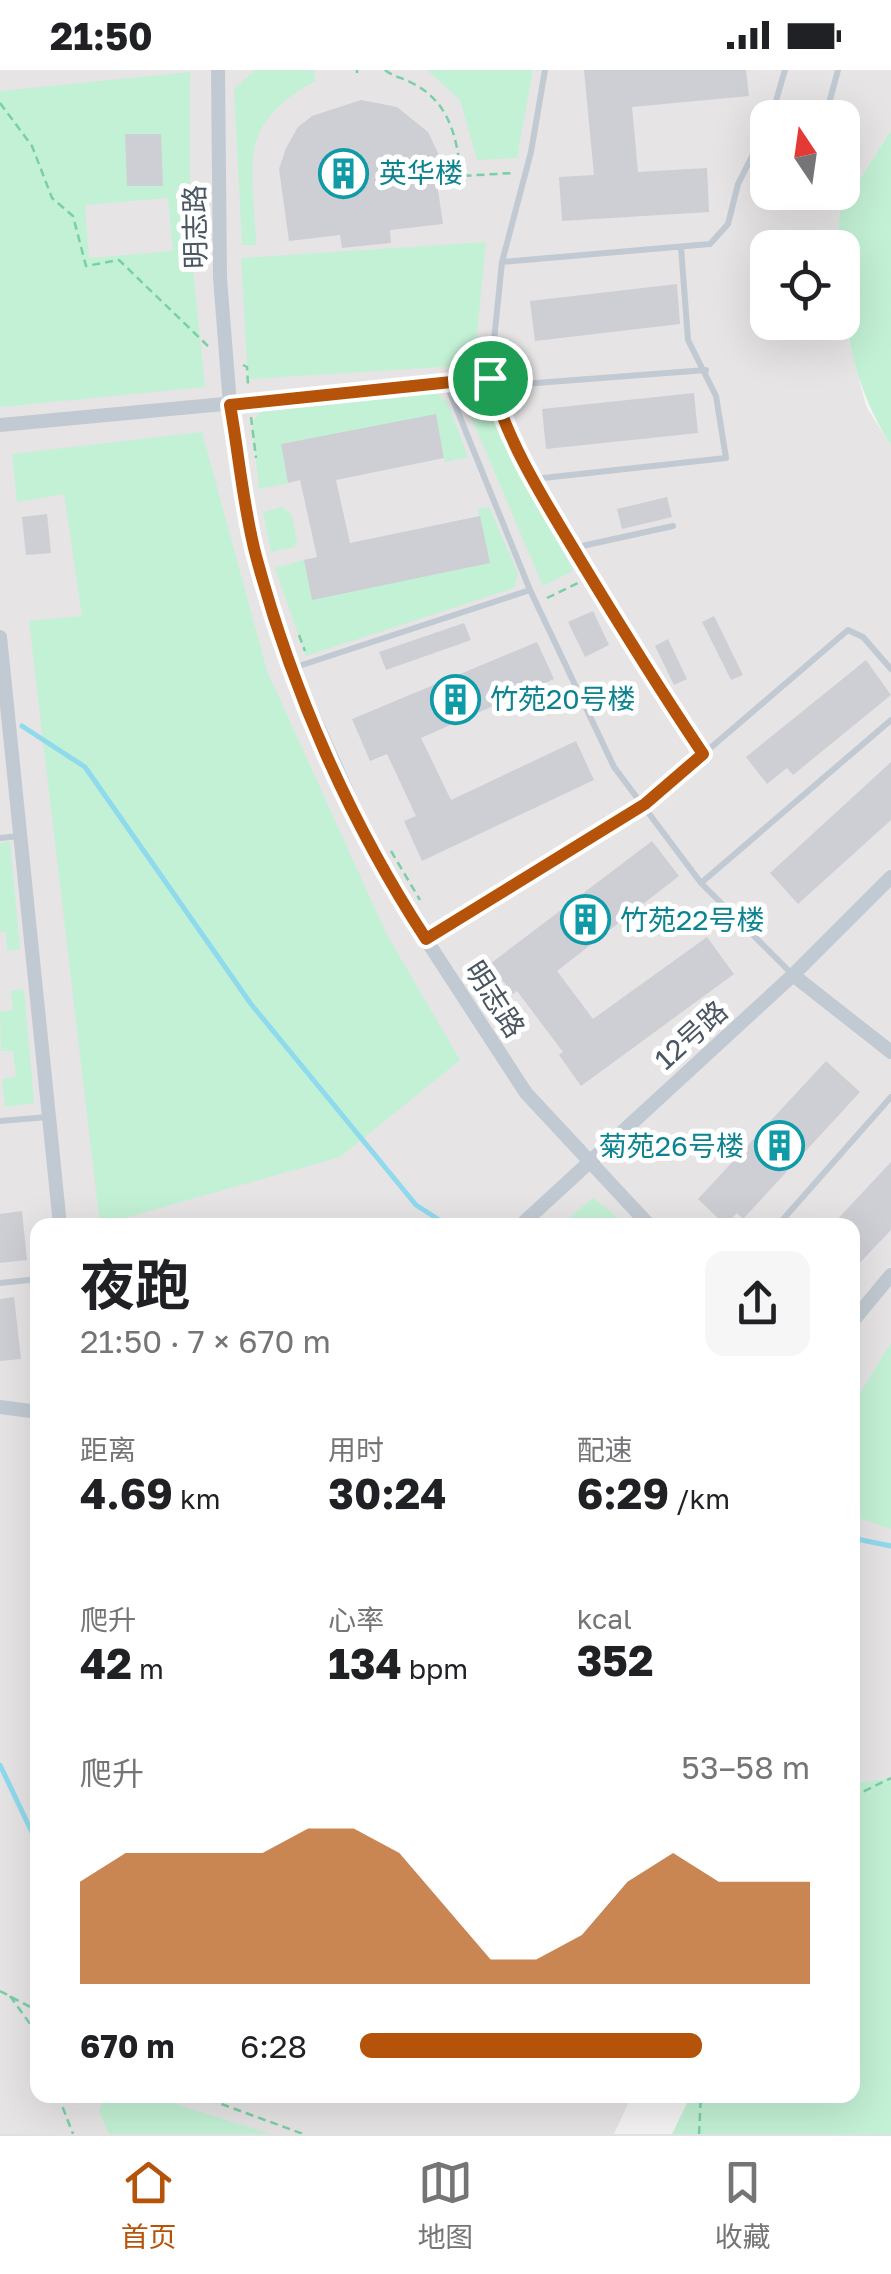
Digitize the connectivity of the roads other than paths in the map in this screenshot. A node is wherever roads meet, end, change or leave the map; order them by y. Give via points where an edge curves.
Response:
1 (218, 70) edge
2 (545, 70) edge
3 (785, 70) edge
4 (838, 70) edge
5 (776, 100) edge
6 (829, 100) edge
7 (750, 160) edge
8 (681, 247) junction
9 (502, 262) junction
10 (706, 370) junction
11 (490, 378) junction
12 (446, 384) junction
13 (230, 405) junction
14 (0, 425) edge
15 (534, 479) junction
16 (673, 526) dead end
17 (573, 548) junction
18 (530, 590) junction
19 (0, 636) edge
20 (292, 668) junction
21 (891, 670) edge
22 (891, 720) edge
23 (683, 725) dead end
24 (645, 804) junction
25 (21, 836) junction
26 (0, 838) edge
27 (891, 876) edge
28 (701, 882) junction
29 (426, 939) junction
30 (793, 975) junction
31 (891, 1052) edge
32 (891, 1097) edge
33 (48, 1118) junction
34 (0, 1121) edge
35 (587, 1164) junction
36 (59, 1218) edge
37 (529, 1218) edge
38 (642, 1218) edge
39 (784, 1218) edge
40 (891, 1275) edge
41 (30, 1280) edge
42 (0, 1283) edge
43 (860, 1312) edge
44 (0, 1407) edge
45 (30, 1411) edge

1 - 13 street, 明志路 via 220,278
2 - 9 lane
3 - 5 lane
4 - 6 lane
7 - 8 lane via 728,224 710,244
8 - 9 lane
8 - 10 lane via 688,340
9 - 11 lane
10 - 11 lane via 523,384 512,376
10 - 15 lane via 724,422 726,458
11 - 12 street
11 - 15 lane
12 - 13 street
12 - 18 lane
13 - 14 street
13 - 20 street, 明志路 via 256,554
15 - 17 lane
16 - 17 lane
17 - 23 lane
18 - 20 lane
18 - 24 lane via 614,767
19 - 25 street
20 - 29 street, 明志路 via 384,874
21 - 24 lane via 864,637 848,630
22 - 28 lane
24 - 28 lane
24 - 29 lane
25 - 26 lane
25 - 33 street
27 - 30 street, 12号路
28 - 30 lane
29 - 35 street, 明志路 via 526,1094
30 - 31 street
30 - 35 street, 12号路
32 - 39 lane
33 - 34 lane
33 - 36 street
35 - 37 street, 12号路
35 - 38 street, 明志路
40 - 43 street
41 - 42 lane
44 - 45 street

